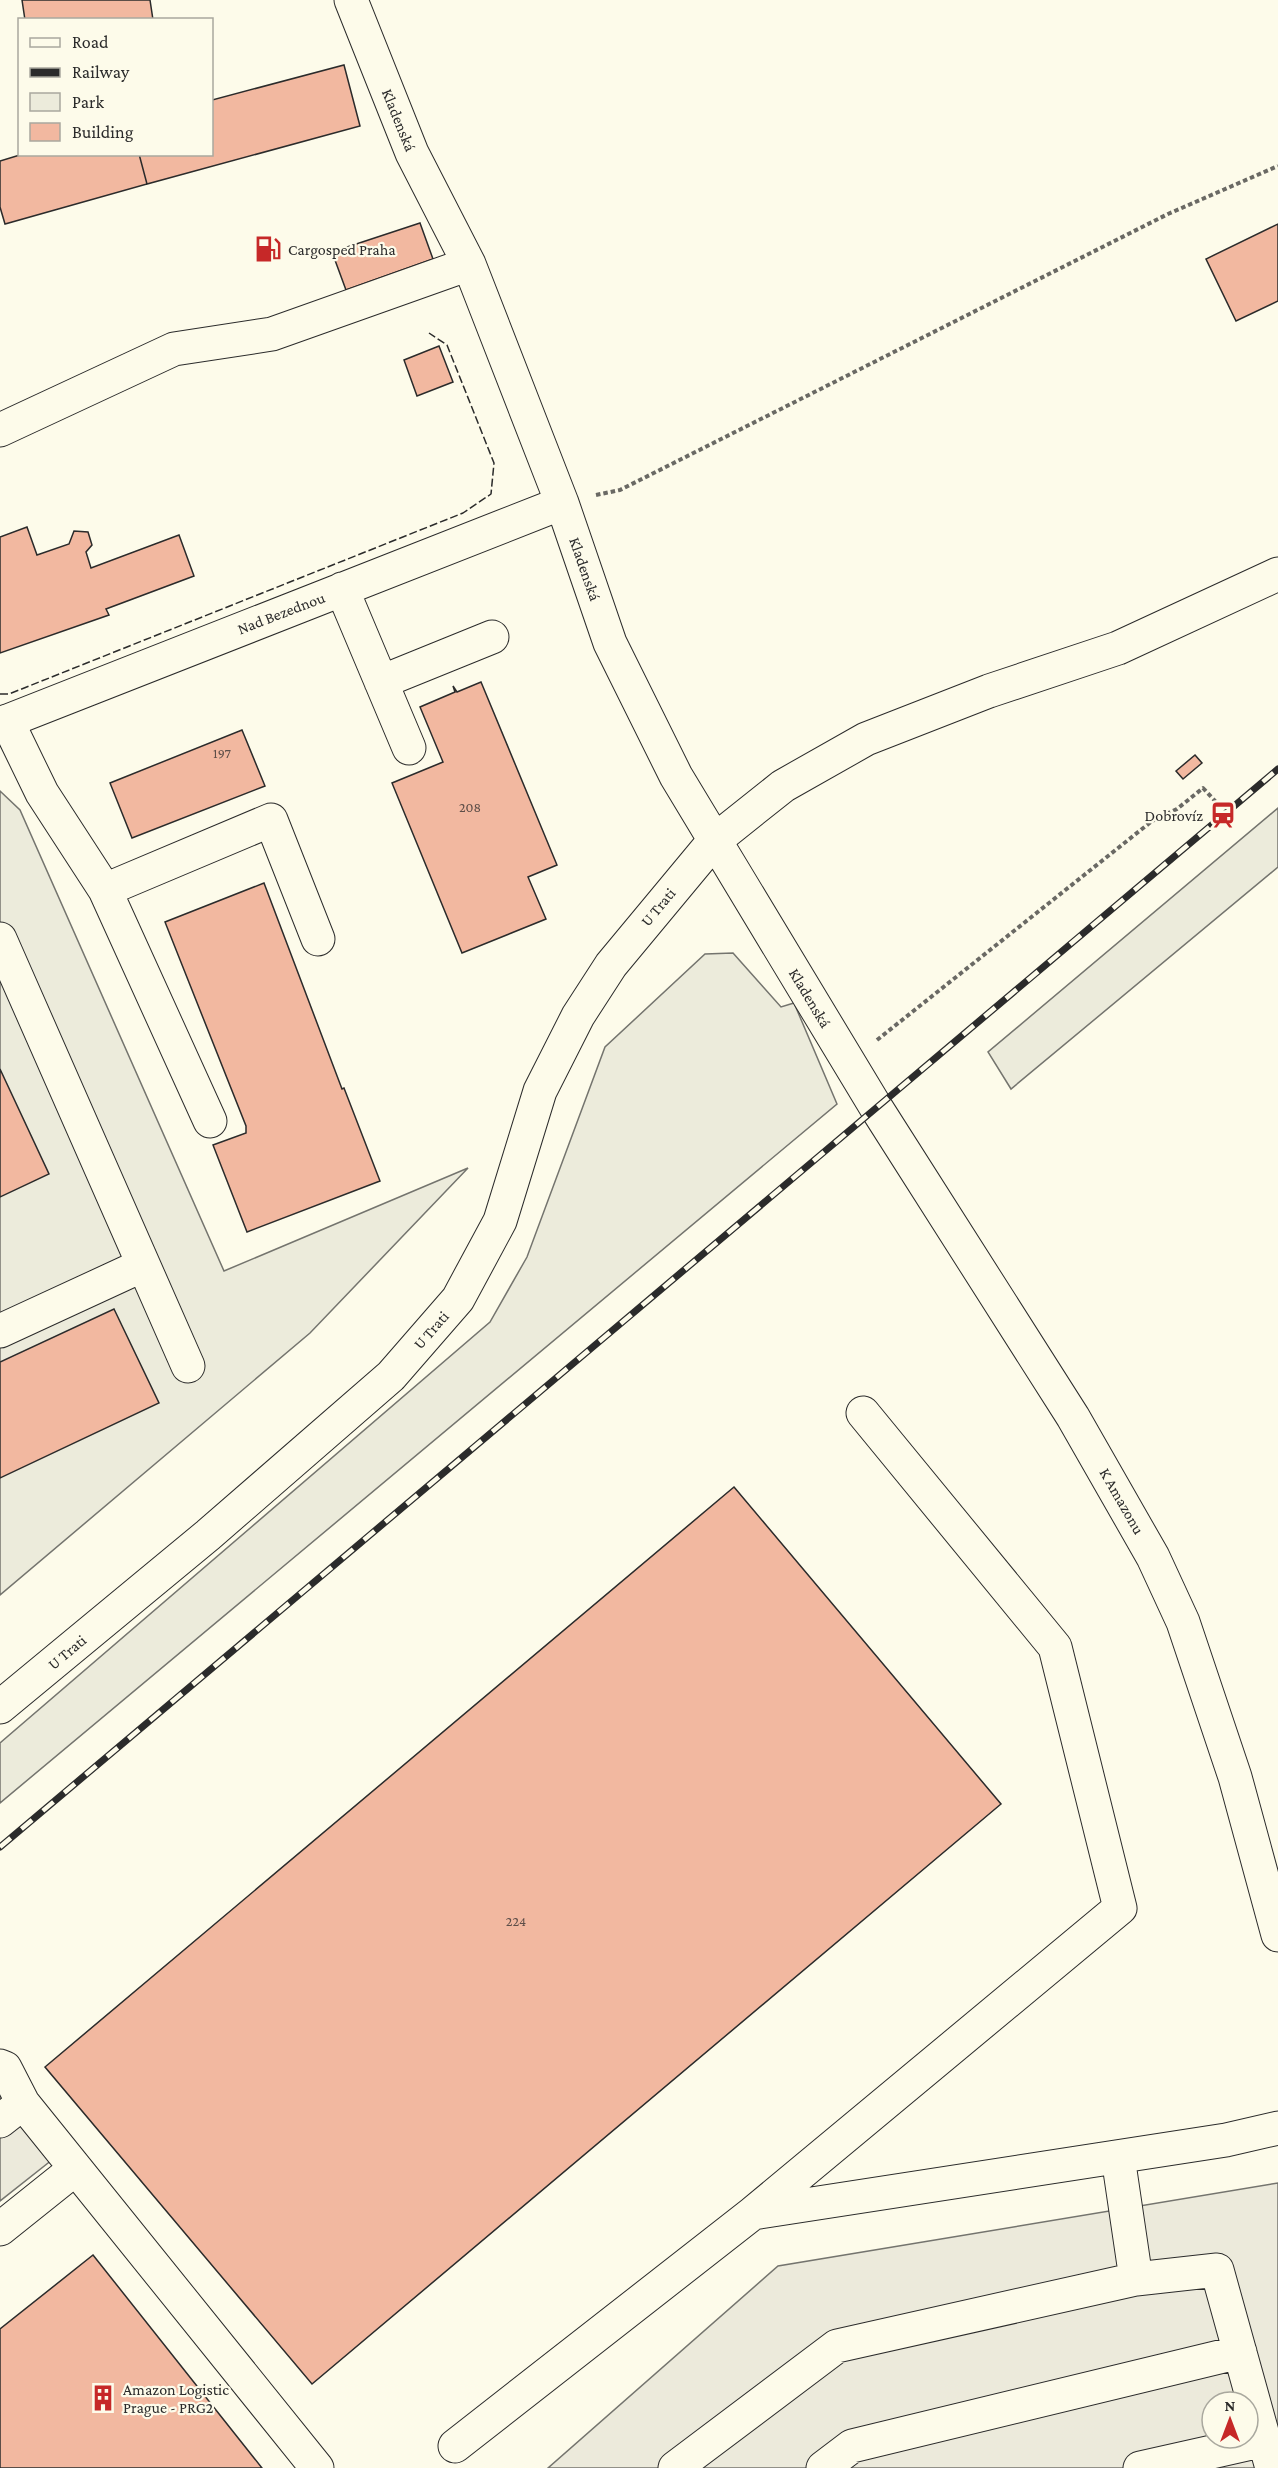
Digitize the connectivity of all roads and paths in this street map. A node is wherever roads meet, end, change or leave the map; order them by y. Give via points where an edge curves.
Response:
1 (351, 0) edge
2 (1278, 166) edge
3 (469, 264) junction
4 (0, 430) edge
5 (562, 502) junction
6 (1278, 574) edge
7 (342, 589) junction
8 (492, 637) dead end
9 (381, 682) junction
10 (3, 722) edge
11 (409, 748) dead end
12 (1216, 802) dead end
13 (714, 841) junction
14 (105, 890) junction
15 (0, 939) edge
16 (318, 939) dead end
17 (848, 1060) junction
18 (877, 1109) joint
19 (210, 1121) dead end
20 (143, 1265) junction
21 (0, 1330) edge
22 (188, 1366) dead end
23 (863, 1413) dead end
24 (0, 1707) edge
25 (1278, 1935) edge
26 (0, 2066) edge
27 (12, 2112) edge
28 (1278, 2128) edge
29 (1118, 2157) junction
30 (75, 2169) junction
31 (753, 2212) junction
32 (0, 2229) edge
33 (1136, 2279) junction
34 (1240, 2352) junction
35 (455, 2446) dead end
36 (1269, 2454) edge
37 (317, 2468) edge
38 (675, 2468) edge
39 (823, 2468) edge
40 (1140, 2468) edge

1 - 3 street, Kladenská via 412,153
2 - 5 path via 1168,214 620,490
3 - 4 street via 272,334 174,349
3 - 5 street, Kladenská
5 - 7 street, Nad Bezednou
5 - 13 street, Kladenská via 610,642 676,776
6 - 13 street, U Trati via 1118,648 989,691 866,739 783,786
7 - 9 street
7 - 10 street, Nad Bezednou
8 - 9 street
9 - 11 street
10 - 14 street via 42,793
12 - 17 path via 1203,788 1177,809 1152,821 888,1033
13 - 17 street, Kladenská
13 - 24 street, U Trati via 611,965 578,1016 540,1091 500,1221 458,1299 391,1376 208,1535
14 - 16 street via 271,820
14 - 19 street
15 - 20 street
17 - 18 street, Kladenská
18 - 25 street, K Amazonu via 1067,1407 1154,1557 1183,1622 1235,1777
20 - 21 street
20 - 22 street
23 - 31 street via 1055,1647 1120,1908
26 - 27 street via 5,2068
27 - 30 street
28 - 29 street
29 - 31 street
29 - 33 street
30 - 32 street
30 - 37 street
31 - 35 street
33 - 34 street via 1216,2270
33 - 38 street via 837,2346
34 - 36 street
34 - 39 street via 852,2446
36 - 40 street

